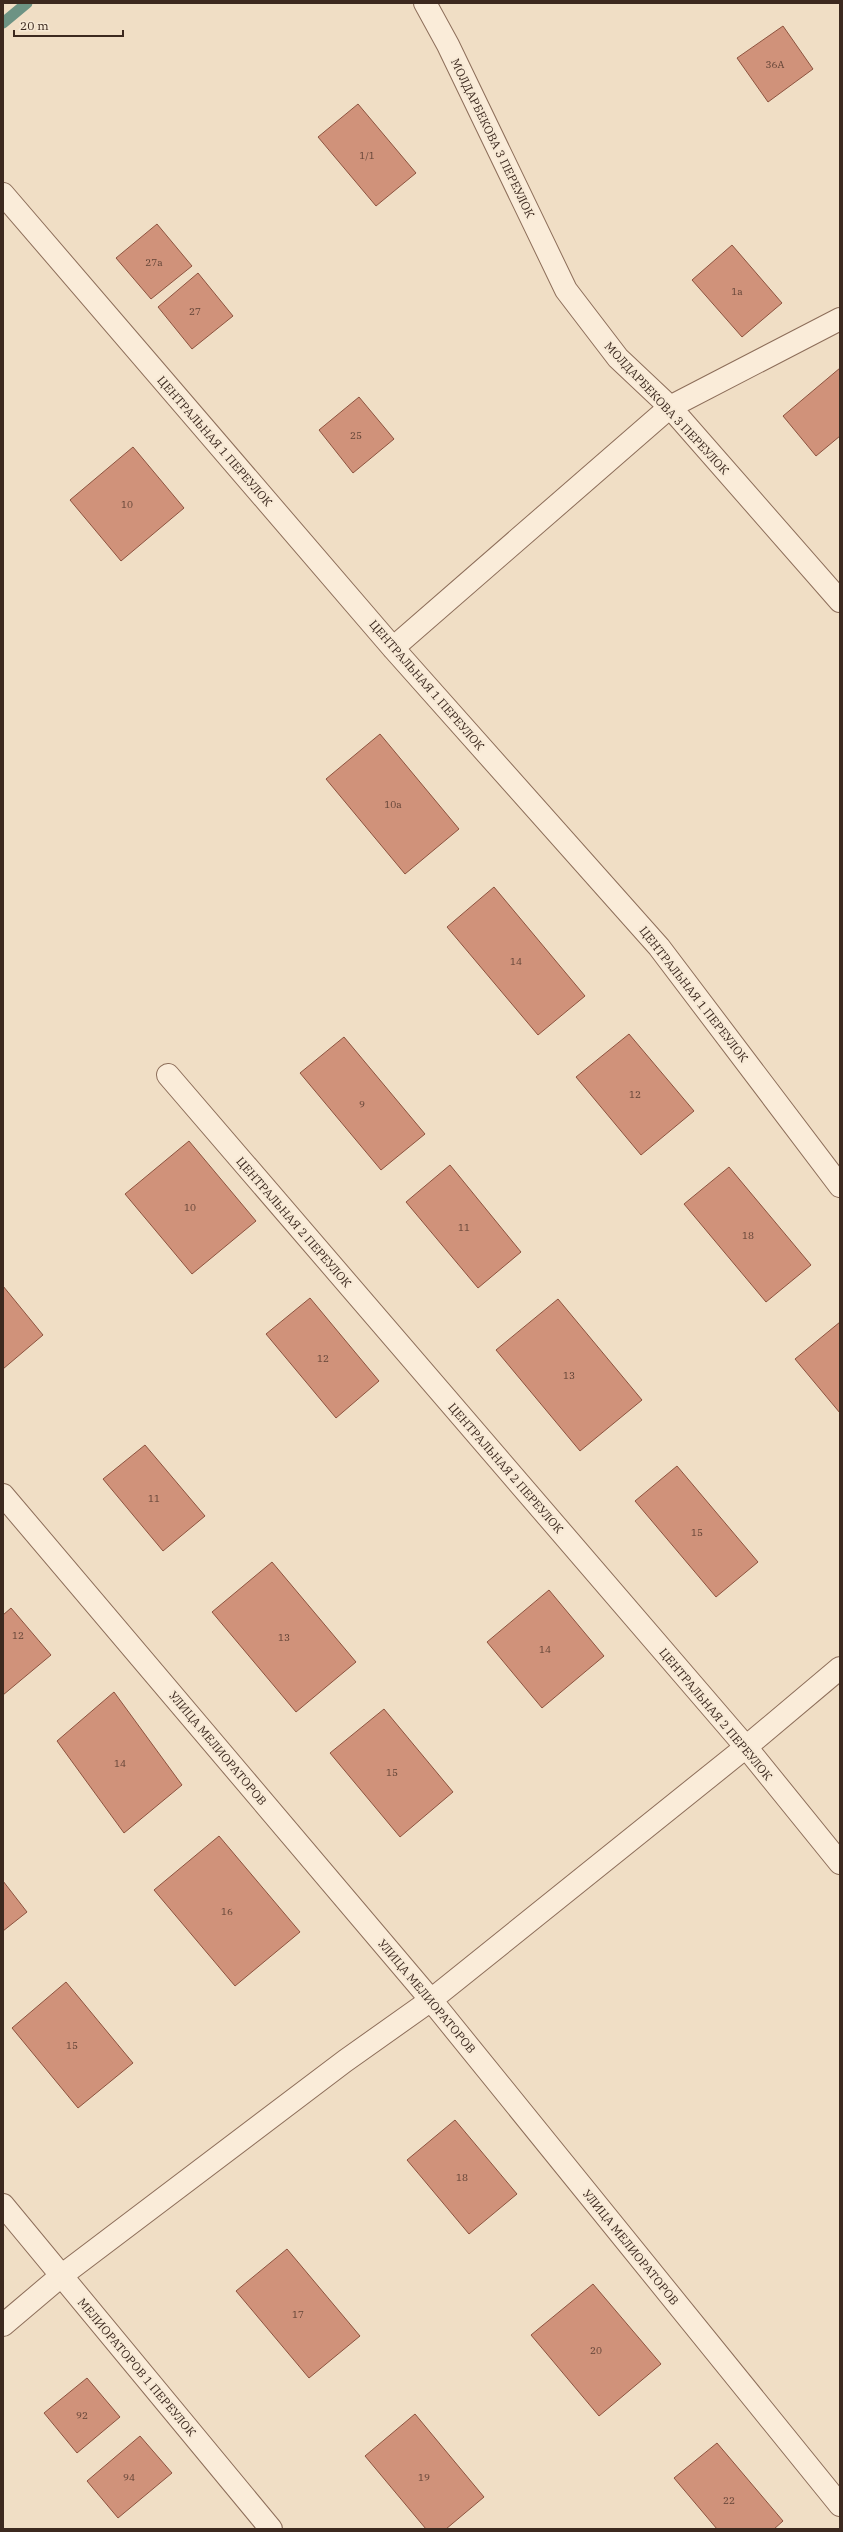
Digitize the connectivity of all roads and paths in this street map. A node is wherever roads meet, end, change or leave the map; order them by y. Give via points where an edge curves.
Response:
1 (425, 3) edge
2 (3, 194) edge
3 (840, 319) edge
4 (670, 407) junction
5 (840, 601) edge
6 (393, 648) junction
7 (168, 1075) dead end
8 (840, 1186) edge
9 (3, 1495) edge
10 (840, 1668) edge
11 (746, 1747) junction
12 (840, 1863) edge
13 (431, 2000) junction
14 (3, 2205) edge
15 (61, 2276) junction
16 (3, 2325) edge
17 (840, 2504) edge
18 (271, 2529) edge

1 - 4 street, МОЛДАРБЕКОВА 3 ПЕРЕУЛОК via 448,45 566,290 618,358
2 - 6 street, ЦЕНТРАЛЬНАЯ 1 ПЕРЕУЛОК
3 - 4 street
4 - 5 street, МОЛДАРБЕКОВА 3 ПЕРЕУЛОК
4 - 6 street
6 - 8 street, ЦЕНТРАЛЬНАЯ 1 ПЕРЕУЛОК via 659,947
7 - 11 street, ЦЕНТРАЛЬНАЯ 2 ПЕРЕУЛОК
9 - 13 street, УЛИЦА МЕЛИОРАТОРОВ
10 - 11 street
11 - 12 street, ЦЕНТРАЛЬНАЯ 2 ПЕРЕУЛОК
11 - 13 street
13 - 15 street via 345,2061
13 - 17 street, УЛИЦА МЕЛИОРАТОРОВ
14 - 15 street, МЕЛИОРАТОРОВ 1 ПЕРЕУЛОК
15 - 16 street
15 - 18 street, МЕЛИОРАТОРОВ 1 ПЕРЕУЛОК

